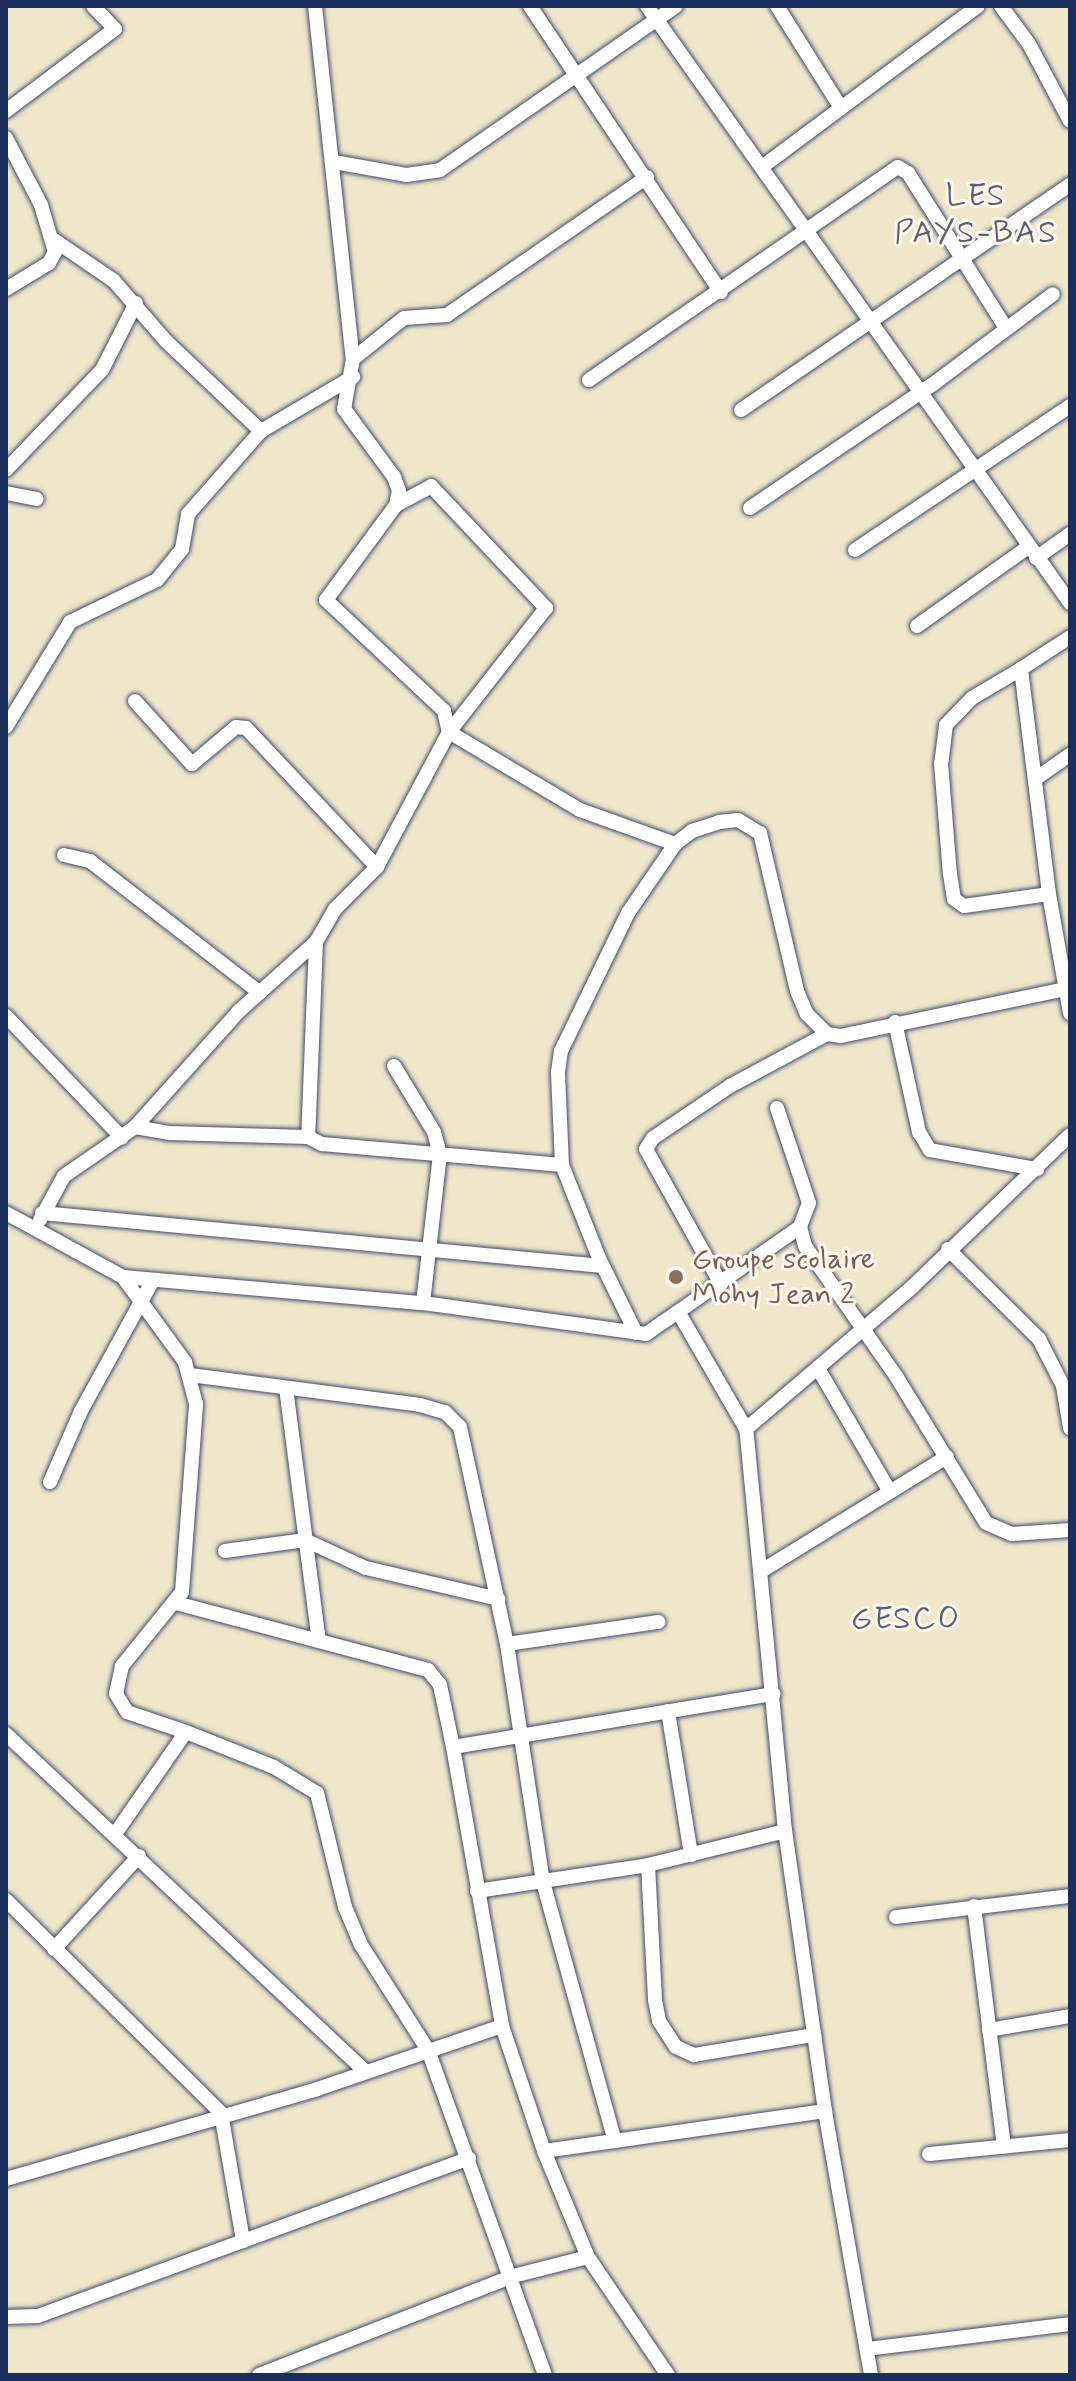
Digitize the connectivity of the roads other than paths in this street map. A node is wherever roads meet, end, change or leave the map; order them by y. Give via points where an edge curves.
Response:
1 (93, 6) edge
2 (315, 6) edge
3 (530, 6) edge
4 (647, 6) edge
5 (676, 6) edge
6 (777, 6) edge
7 (978, 6) edge
8 (1001, 6) edge
9 (656, 19) junction
10 (580, 74) junction
11 (841, 108) junction
12 (6, 111) edge
13 (1070, 121) edge
14 (6, 138) edge
15 (334, 162) junction
16 (762, 167) junction
17 (647, 177) junction
18 (1070, 185) edge
19 (807, 229) junction
20 (54, 240) junction
21 (962, 258) junction
22 (6, 289) edge
23 (721, 292) junction
24 (1053, 294) dead end
25 (136, 303) junction
26 (869, 319) junction
27 (1006, 328) junction
28 (353, 359) junction
29 (353, 377) junction
30 (589, 380) dead end
31 (920, 394) junction
32 (1070, 406) edge
33 (741, 410) dead end
34 (261, 431) junction
35 (971, 469) junction
36 (6, 470) edge
37 (6, 493) edge
38 (36, 499) dead end
39 (396, 505) junction
40 (750, 508) dead end
41 (1070, 534) edge
42 (855, 550) dead end
43 (1032, 553) junction
44 (1070, 603) edge
45 (917, 626) dead end
46 (1070, 637) edge
47 (1021, 669) junction
48 (135, 701) dead end
49 (6, 727) edge
50 (449, 732) junction
51 (1070, 755) edge
52 (1038, 777) junction
53 (675, 844) junction
54 (64, 855) dead end
55 (377, 867) junction
56 (1049, 894) junction
57 (316, 942) junction
58 (1068, 988) edge
59 (260, 993) junction
60 (1070, 1013) edge
61 (6, 1016) edge
62 (895, 1022) junction
63 (827, 1034) junction
64 (394, 1066) dead end
65 (777, 1108) dead end
66 (135, 1127) junction
67 (1070, 1135) edge
68 (308, 1137) junction
69 (122, 1138) junction
70 (440, 1154) junction
71 (562, 1165) junction
72 (1037, 1169) junction
73 (6, 1213) edge
74 (42, 1213) junction
75 (800, 1227) junction
76 (36, 1231) junction
77 (948, 1249) junction
78 (429, 1251) junction
79 (602, 1266) junction
80 (123, 1277) junction
81 (153, 1280) junction
82 (721, 1284) junction
83 (142, 1303) junction
84 (423, 1303) junction
85 (680, 1315) junction
86 (865, 1329) junction
87 (636, 1333) junction
88 (819, 1370) junction
89 (190, 1375) junction
90 (286, 1388) junction
91 (1070, 1428) edge
92 (746, 1429) junction
93 (947, 1457) junction
94 (50, 1482) dead end
95 (890, 1492) junction
96 (1070, 1530) edge
97 (305, 1540) junction
98 (225, 1551) dead end
99 (763, 1570) junction
100 (498, 1599) junction
101 (176, 1603) junction
102 (658, 1622) dead end
103 (319, 1641) junction
104 (507, 1644) junction
105 (774, 1694) junction
106 (668, 1711) junction
107 (186, 1732) junction
108 (6, 1734) edge
109 (518, 1735) junction
110 (453, 1747) junction
111 (785, 1831) junction
112 (115, 1834) junction
113 (691, 1855) junction
114 (139, 1856) junction
115 (648, 1865) junction
116 (543, 1882) junction
117 (477, 1891) junction
118 (1070, 1896) edge
119 (6, 1900) edge
120 (974, 1906) junction
121 (896, 1917) dead end
122 (54, 1949) junction
123 (1070, 2016) edge
124 (502, 2026) junction
125 (989, 2030) junction
126 (814, 2035) junction
127 (428, 2050) junction
128 (366, 2072) junction
129 (825, 2111) junction
130 (221, 2113) junction
131 (1070, 2140) edge
132 (615, 2141) junction
133 (1004, 2146) junction
134 (544, 2151) junction
135 (929, 2154) dead end
136 (469, 2158) junction
137 (6, 2179) edge
138 (243, 2241) junction
139 (588, 2257) junction
140 (513, 2276) junction
141 (6, 2317) edge
142 (1070, 2324) edge
143 (867, 2349) junction
144 (259, 2375) edge
145 (545, 2375) edge
146 (668, 2375) edge
147 (871, 2375) edge

1 - 12 street via 115,29
2 - 15 street
3 - 10 street
4 - 9 street
5 - 9 street
6 - 11 street
7 - 11 street
8 - 13 street via 1029,44
9 - 10 street
9 - 16 street
10 - 15 street via 440,170 406,175
10 - 17 street
11 - 16 street
14 - 20 street
15 - 28 street
16 - 19 street
17 - 23 street
17 - 28 street via 447,315 404,318
18 - 21 street
19 - 21 street via 898,167 908,173
19 - 23 street
19 - 26 street
20 - 22 street via 49,263
20 - 25 street via 104,272
21 - 26 street
21 - 27 street
23 - 30 street
24 - 27 street
25 - 34 street via 166,341
25 - 36 street via 102,370
26 - 31 street
26 - 33 street
27 - 31 street
28 - 29 street
29 - 34 street
29 - 39 street via 344,409 394,477
31 - 35 street
31 - 40 street
32 - 35 street
34 - 49 street via 188,514 182,549 157,580 70,622
35 - 42 street
35 - 43 street
37 - 38 street
39 - 50 street via 326,600 444,711
39 - 50 street via 431,486 546,608
41 - 43 street
43 - 44 street
43 - 45 street
46 - 47 street
47 - 52 street
47 - 56 street via 972,698 946,725 941,763 950,874 954,899 964,906
48 - 55 street via 192,764 236,727 246,728
50 - 53 street via 580,810
50 - 55 street
51 - 52 street
52 - 56 street
53 - 63 street via 692,831 719,822 738,820 760,833 797,991 807,1014
53 - 71 street via 628,913 561,1051
54 - 59 street via 90,861
55 - 57 street via 335,909
56 - 58 street
57 - 59 street
57 - 68 street
58 - 60 street
58 - 62 street
59 - 66 street
61 - 69 street
62 - 63 street via 841,1036
62 - 72 street via 919,1132 930,1150
63 - 82 street via 730,1086 653,1138 646,1149
64 - 70 street via 434,1132
65 - 75 street via 809,1203
66 - 68 street via 168,1133
66 - 69 street
67 - 72 street
68 - 70 street via 322,1144
69 - 74 street via 64,1176
70 - 71 street
70 - 78 street
71 - 79 street
72 - 77 street
73 - 76 street
74 - 76 street
74 - 78 street
75 - 82 street
75 - 86 street via 805,1246
76 - 80 street
77 - 86 street
77 - 91 street via 1039,1339 1063,1386
78 - 79 street
78 - 84 street
79 - 87 street
80 - 81 street
80 - 83 street
81 - 83 street
81 - 84 street
82 - 85 street
83 - 89 street
83 - 94 street via 81,1411
84 - 87 street
85 - 87 street via 646,1334
85 - 92 street
86 - 88 street
86 - 93 street
88 - 92 street
88 - 95 street
89 - 90 street
89 - 101 street via 196,1404 192,1470
90 - 97 street
90 - 100 street via 420,1405 455,1419 468,1446
92 - 99 street
93 - 95 street
93 - 96 street via 995,1530
95 - 99 street
97 - 98 street
97 - 100 street via 366,1568
97 - 103 street
99 - 105 street
100 - 104 street
101 - 103 street
101 - 107 street via 122,1666 116,1694 127,1712
102 - 104 street
103 - 110 street via 428,1670 440,1685
104 - 109 street
105 - 106 street
105 - 111 street
106 - 109 street
106 - 113 street
107 - 112 street
107 - 127 street via 274,1767 317,1793 352,1925
108 - 112 street
109 - 110 street
109 - 116 street
110 - 117 street
111 - 113 street
111 - 126 street
112 - 114 street
113 - 115 street
114 - 122 street
114 - 128 street
115 - 116 street
115 - 126 street via 655,2000 659,2021 676,2047 694,2055
116 - 117 street
116 - 132 street
117 - 124 street
118 - 120 street
119 - 122 street
120 - 121 street
120 - 125 street
122 - 130 street
123 - 125 street
124 - 127 street
124 - 134 street
125 - 133 street
126 - 129 street
127 - 128 street
127 - 136 street
128 - 130 street
129 - 132 street
129 - 143 street
130 - 137 street via 135,2144
130 - 138 street
131 - 133 street
132 - 134 street
133 - 135 street
134 - 139 street
136 - 138 street
136 - 140 street
138 - 141 street via 38,2316
139 - 140 street
139 - 146 street
140 - 144 street
140 - 145 street
142 - 143 street
143 - 147 street

